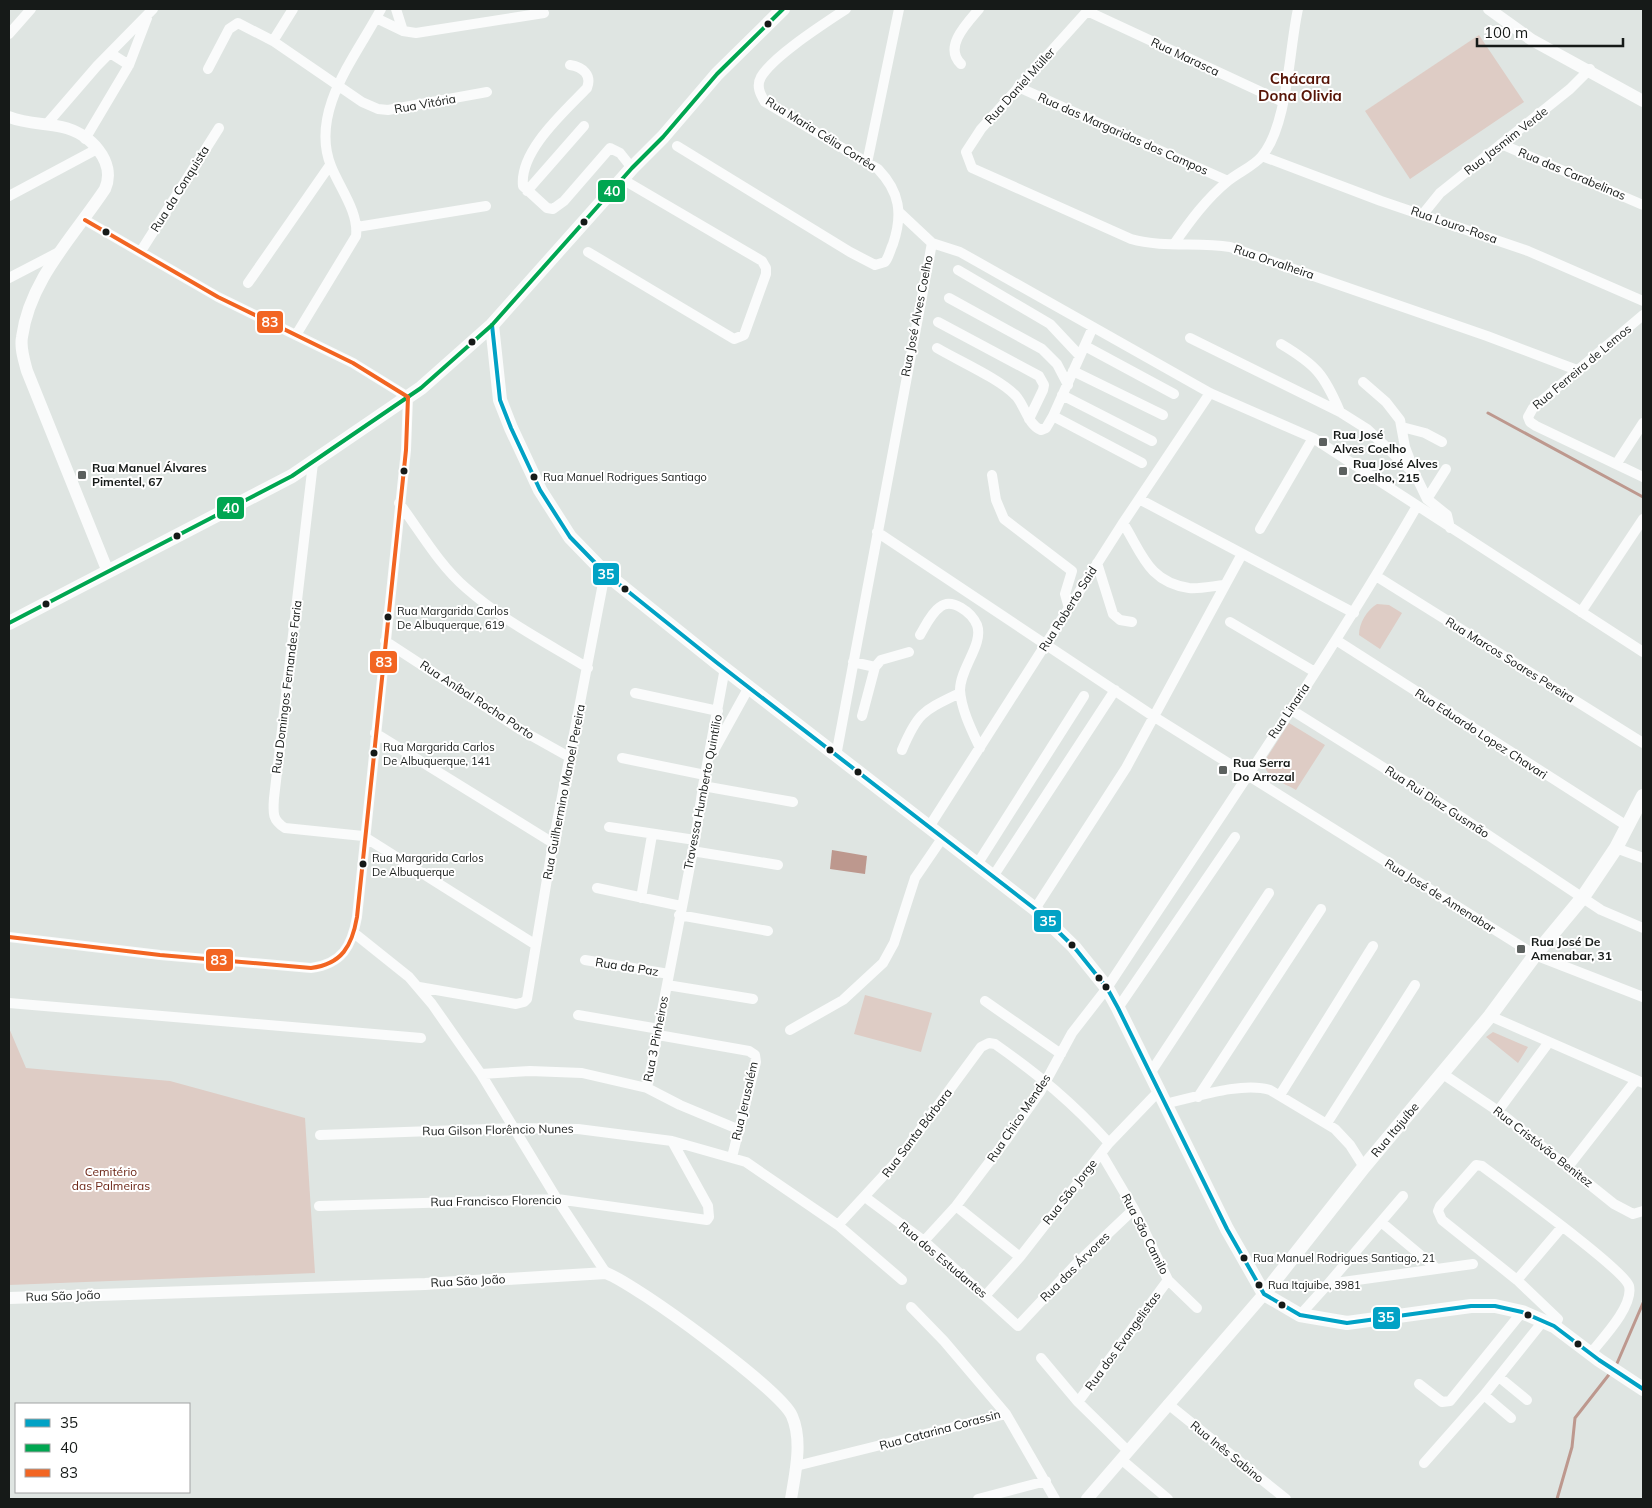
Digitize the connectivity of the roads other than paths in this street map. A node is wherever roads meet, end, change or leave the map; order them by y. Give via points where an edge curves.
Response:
1 (31, 9) edge
2 (294, 9) edge
3 (382, 9) edge
4 (396, 9) edge
5 (783, 9) edge
6 (846, 9) edge
7 (898, 9) edge
8 (979, 9) edge
9 (1290, 9) edge
10 (1298, 9) edge
11 (1489, 9) edge
12 (151, 10) edge
13 (1088, 10) edge
14 (544, 13) dead end
15 (376, 18) junction
16 (1295, 22) junction
17 (403, 31) junction
18 (9, 34) edge
19 (273, 41) junction
20 (110, 53) junction
21 (961, 64) dead end
22 (129, 65) junction
23 (570, 65) dead end
24 (208, 69) dead end
25 (1590, 70) junction
26 (339, 84) junction
27 (1018, 87) junction
28 (487, 92) dead end
29 (1643, 100) edge
30 (1283, 102) junction
31 (9, 117) edge
32 (46, 125) junction
33 (584, 126) dead end
34 (218, 128) dead end
35 (85, 139) junction
36 (1501, 144) junction
37 (677, 146) dead end
38 (97, 149) junction
39 (1262, 156) junction
40 (867, 163) junction
41 (330, 165) junction
42 (632, 168) junction
43 (972, 168) joint
44 (622, 179) junction
45 (1228, 181) junction
46 (527, 191) junction
47 (9, 196) edge
48 (1643, 205) edge
49 (486, 206) dead end
50 (900, 213) junction
51 (1423, 214) junction
52 (85, 220) junction
53 (357, 227) junction
54 (932, 243) junction
55 (1174, 244) junction
56 (141, 251) junction
57 (59, 252) junction
58 (588, 252) dead end
59 (958, 270) dead end
60 (9, 278) edge
61 (248, 283) dead end
62 (950, 298) dead end
63 (1643, 301) edge
64 (1643, 315) edge
65 (938, 322) dead end
66 (492, 325) junction
67 (1093, 327) junction
68 (296, 335) junction
69 (1190, 338) dead end
70 (1281, 344) dead end
71 (1085, 346) junction
72 (937, 348) dead end
73 (1080, 356) junction
74 (1577, 370) junction
75 (1073, 371) junction
76 (1362, 382) dead end
77 (1068, 384) junction
78 (1210, 393) junction
79 (1174, 394) dead end
80 (1062, 395) junction
81 (408, 397) junction
82 (1340, 412) junction
83 (1163, 415) dead end
84 (1053, 416) junction
85 (1030, 419) junction
86 (1643, 423) edge
87 (1402, 428) junction
88 (1313, 438) junction
89 (1152, 441) dead end
90 (1442, 442) dead end
91 (1617, 462) junction
92 (313, 463) junction
93 (1142, 464) dead end
94 (1446, 469) dead end
95 (1415, 474) junction
96 (992, 475) dead end
97 (1643, 477) edge
98 (1428, 498) junction
99 (1139, 499) junction
100 (399, 503) junction
101 (1417, 506) junction
102 (1643, 519) edge
103 (1123, 523) junction
104 (1450, 528) junction
105 (1260, 530) dead end
106 (877, 532) junction
107 (1242, 554) junction
108 (1098, 563) junction
109 (108, 572) junction
110 (605, 573) junction
111 (1376, 576) junction
112 (1224, 585) junction
113 (1070, 608) junction
114 (1581, 612) junction
115 (1354, 613) junction
116 (1132, 622) dead end
117 (1230, 622) dead end
118 (9, 623) edge
119 (920, 635) dead end
120 (1336, 640) junction
121 (385, 641) junction
122 (1046, 645) junction
123 (909, 652) dead end
124 (1643, 652) edge
125 (853, 662) junction
126 (875, 667) junction
127 (588, 668) junction
128 (724, 668) junction
129 (1315, 672) junction
130 (748, 687) junction
131 (1115, 690) junction
132 (960, 693) junction
133 (635, 694) dead end
134 (1084, 696) dead end
135 (1290, 710) junction
136 (718, 711) junction
137 (862, 716) dead end
138 (1153, 716) junction
139 (375, 733) junction
140 (1643, 743) edge
141 (980, 748) junction
142 (902, 750) dead end
143 (836, 756) junction
144 (571, 758) junction
145 (622, 758) dead end
146 (707, 762) junction
147 (1247, 774) junction
148 (705, 775) junction
149 (703, 786) junction
150 (1643, 796) edge
151 (793, 802) dead end
152 (1627, 826) junction
153 (609, 827) dead end
154 (929, 827) junction
155 (652, 834) junction
156 (363, 836) junction
157 (943, 837) junction
158 (1235, 837) dead end
159 (695, 840) junction
160 (553, 843) junction
161 (1616, 848) junction
162 (692, 852) junction
163 (1643, 858) edge
164 (978, 863) junction
165 (778, 865) dead end
166 (994, 875) junction
167 (597, 888) dead end
168 (1269, 893) dead end
169 (1583, 897) junction
170 (641, 898) junction
171 (1036, 909) junction
172 (1322, 909) dead end
173 (680, 910) junction
174 (1643, 928) edge
175 (768, 931) dead end
176 (354, 933) junction
177 (9, 937) edge
178 (536, 945) junction
179 (1373, 946) dead end
180 (1535, 955) junction
181 (585, 960) dead end
182 (669, 974) junction
183 (667, 985) junction
184 (1415, 985) dead end
185 (419, 987) junction
186 (1107, 988) junction
187 (1643, 997) edge
188 (753, 1000) dead end
189 (985, 1000) dead end
190 (9, 1003) edge
191 (1118, 1008) junction
192 (578, 1015) dead end
193 (1490, 1016) junction
194 (790, 1030) dead end
195 (659, 1032) junction
196 (421, 1038) dead end
197 (1549, 1042) junction
198 (1061, 1054) junction
199 (1151, 1072) junction
200 (481, 1074) junction
201 (1443, 1074) junction
202 (1046, 1080) junction
203 (1640, 1081) edge
204 (647, 1088) junction
205 (1280, 1095) junction
206 (1198, 1096) junction
207 (1161, 1098) junction
208 (1498, 1111) junction
209 (1327, 1123) junction
210 (515, 1128) junction
211 (740, 1130) junction
212 (320, 1135) dead end
213 (672, 1141) junction
214 (1109, 1143) junction
215 (1101, 1153) junction
216 (732, 1157) junction
217 (1568, 1166) junction
218 (1364, 1167) junction
219 (1403, 1196) dead end
220 (865, 1197) junction
221 (557, 1199) junction
222 (319, 1206) dead end
223 (956, 1206) junction
224 (1134, 1209) junction
225 (1643, 1211) edge
226 (1381, 1222) junction
227 (838, 1225) junction
228 (1562, 1227) junction
229 (924, 1241) junction
230 (1020, 1257) junction
231 (1473, 1264) dead end
232 (1436, 1268) junction
233 (606, 1274) junction
234 (902, 1280) dead end
235 (1168, 1280) junction
236 (1517, 1280) junction
237 (1328, 1284) junction
238 (1264, 1294) junction
239 (986, 1295) junction
240 (9, 1298) edge
241 (911, 1307) dead end
242 (1197, 1308) dead end
243 (1522, 1312) junction
244 (1300, 1315) junction
245 (1549, 1323) junction
246 (1018, 1326) joint
247 (1594, 1357) junction
248 (1041, 1358) dead end
249 (1499, 1377) junction
250 (1419, 1384) dead end
251 (1638, 1386) edge
252 (1484, 1395) junction
253 (1527, 1400) dead end
254 (1078, 1402) junction
255 (1168, 1404) junction
256 (1006, 1414) junction
257 (1511, 1418) dead end
258 (1125, 1456) junction
259 (1424, 1463) dead end
260 (796, 1466) junction
261 (1046, 1481) junction
262 (790, 1499) edge
263 (978, 1499) edge
264 (1055, 1499) edge
265 (1088, 1499) edge
266 (1168, 1499) edge
267 (1286, 1499) edge

1 - 18 street
2 - 19 street
3 - 15 street
4 - 17 street
5 - 42 main road via 717,74
6 - 40 street, Rua Maria Célia Corrêa via 777,60 761,76 758,89 765,102
7 - 40 street
8 - 21 street via 957,39 954,52
9 - 16 street
10 - 16 street
11 - 25 street via 1532,40
12 - 20 street
12 - 22 street
13 - 27 street, Rua Daniel Müller
13 - 30 street, Rua Marasca
14 - 17 street via 445,30
15 - 17 street
15 - 26 street
16 - 30 street
19 - 24 street, Rua Vitória via 246,26 234,24
19 - 26 street, Rua Vitória
20 - 22 street
20 - 32 street
22 - 35 street
23 - 46 street via 587,73 587,88 551,125 537,145 523,175 523,186
25 - 29 street
25 - 36 street, Rua Jasmim Verde
26 - 28 street, Rua Vitória via 362,102 388,110
26 - 41 street via 324,136
27 - 43 street, Rua Daniel Müller via 967,148 966,157
27 - 45 street, Rua das Margaridas dos Campos
30 - 39 street via 1274,133
31 - 32 street
32 - 35 street via 71,130
33 - 46 street
34 - 56 street, Rua da Conquista
35 - 38 street
36 - 48 street, Rua das Carabelinas
36 - 51 street, Rua Jasmim Verde via 1440,193
37 - 50 street, Rua Maria Célia Corrêa via 875,265 888,258
38 - 47 street
38 - 52 street via 108,166 108,182
39 - 45 street
39 - 51 street, Rua Louro-Rosa
40 - 50 street, Rua Maria Célia Corrêa via 878,169 894,189
41 - 53 street
41 - 61 street
42 - 44 main road
42 - 46 street via 620,153 610,148 559,206 547,208
43 - 55 street, Rua Orvalheira via 1130,239 1147,244
44 - 58 street via 762,262 766,274 744,335 734,339
44 - 66 main road
45 - 55 street via 1198,211
49 - 53 street
50 - 54 street
51 - 63 street, Rua Louro-Rosa via 1528,251
52 - 56 street
52 - 57 street
53 - 68 street via 353,245
54 - 67 street, Rua José Alves Coelho via 960,252
54 - 106 street, Rua José Alves Coelho
55 - 74 street, Rua Orvalheira via 1230,247
56 - 68 street via 218,297
57 - 60 street
57 - 109 street via 30,304 22,352
59 - 73 street via 1050,324
62 - 77 street via 1042,349 1057,364
64 - 74 street, Rua Ferreira de Lemos
65 - 85 street via 1039,376 1043,390
66 - 81 main road
66 - 110 main road via 499,392 510,428 540,490 570,537
67 - 71 street
67 - 78 street, Rua José Alves Coelho
68 - 81 street via 353,363
69 - 82 street
70 - 82 street via 1306,359 1319,372
71 - 73 street
71 - 79 street
72 - 85 street via 1006,388 1016,396
73 - 75 street
74 - 91 street, Rua Ferreira de Lemos via 1529,412 1530,422
75 - 77 street
75 - 83 street
76 - 87 street via 1396,413
77 - 80 street
78 - 88 street, Rua José Alves Coelho
78 - 99 street, Rua Roberto Said
80 - 84 street
80 - 89 street
81 - 92 main road
81 - 100 street
82 - 95 street via 1367,429
84 - 85 street via 1041,430
84 - 93 street
86 - 91 street
87 - 90 street via 1425,433
87 - 95 street via 1404,447
88 - 101 street, Rua José Alves Coelho
88 - 105 street
91 - 97 street
92 - 109 main road
92 - 156 street, Rua Domingos Fernandes Faria via 273,814 276,823 286,828
94 - 98 street
95 - 98 street
96 - 113 street via 996,500 1004,519 1072,571 1065,594
98 - 104 street via 1447,515
99 - 103 street, Rua Roberto Said
99 - 107 street
100 - 121 street
100 - 127 street via 465,587 489,606
101 - 104 street, Rua José Alves Coelho
101 - 111 street, Rua Linaria
102 - 114 street
103 - 108 street, Rua Roberto Said
103 - 112 street via 1148,568 1168,582 1191,588
104 - 114 street, Rua José Alves Coelho
106 - 122 street, Rua José de Amenabar
106 - 125 street, Rua José Alves Coelho
107 - 112 street
107 - 115 street
108 - 113 street, Rua Roberto Said
108 - 116 street via 1113,614 1120,620
109 - 118 main road
110 - 127 street, Rua Guilhermino Manoel Pereira
110 - 128 main road
111 - 115 street, Rua Linaria
111 - 140 street, Rua Marcos Soares Pereira
112 - 138 street
113 - 122 street, Rua Roberto Said
114 - 124 street, Rua José Alves Coelho
115 - 120 street, Rua Linaria
117 - 129 street
119 - 132 street via 940,607 946,604 961,608 973,617 978,639 965,666
120 - 129 street, Rua Linaria
120 - 152 street, Rua Eduardo Lopez Chavari
121 - 139 street
121 - 144 street, Rua Aníbal Rocha Porto
122 - 131 street, Rua José de Amenabar
122 - 141 street, Rua Roberto Said
123 - 126 street via 882,660
125 - 126 street
125 - 143 street, Rua José Alves Coelho
126 - 137 street
127 - 144 street, Rua Guilhermino Manoel Pereira
128 - 130 main road
128 - 136 street, Travessa Humberto Quintilio
129 - 135 street, Rua Linaria
130 - 143 main road
130 - 146 street
131 - 138 street, Rua José de Amenabar
131 - 166 street
132 - 141 street
132 - 142 street via 920,715
133 - 136 street
134 - 164 street
135 - 147 street, Rua Linaria
135 - 169 street, Rua Rui Diaz Gusmão
136 - 146 street, Travessa Humberto Quintilio
138 - 147 street, Rua José de Amenabar
138 - 171 street via 1126,768
139 - 156 street
139 - 160 street
141 - 154 street, Rua Roberto Said
143 - 154 main road
144 - 160 street, Rua Guilhermino Manoel Pereira
145 - 148 street
146 - 148 street, Travessa Humberto Quintilio
147 - 180 street, Rua José de Amenabar
147 - 186 street, Rua Linaria
148 - 149 street, Travessa Humberto Quintilio
149 - 151 street
149 - 159 street, Travessa Humberto Quintilio
150 - 152 main road, Rua Itajuíbe
152 - 161 main road, Rua Itajuíbe
153 - 155 street
154 - 157 main road
155 - 159 street
155 - 170 street
156 - 176 street
156 - 178 street
157 - 164 main road
157 - 194 street via 916,878 884,963 843,1000
158 - 191 street
159 - 162 street, Travessa Humberto Quintilio
160 - 178 street, Rua Guilhermino Manoel Pereira
161 - 163 street
161 - 169 main road, Rua Itajuíbe
162 - 165 street
162 - 173 street, Travessa Humberto Quintilio
164 - 166 main road
166 - 171 main road
167 - 170 street
168 - 199 street
169 - 174 street, Rua Rui Diaz Gusmão via 1601,910
169 - 180 main road, Rua Itajuíbe
170 - 173 street
171 - 186 main road via 1074,947
172 - 206 street
173 - 175 street
173 - 182 street, Rua 3 Pinheiros
176 - 177 street via 340,958 328,965 311,968
176 - 185 street
178 - 185 street, Rua Guilhermino Manoel Pereira via 524,1002 516,1004
179 - 205 street
180 - 187 street, Rua José de Amenabar
180 - 193 main road, Rua Itajuíbe
181 - 182 street, Rua da Paz
182 - 183 street, Rua 3 Pinheiros
183 - 188 street
183 - 195 street, Rua 3 Pinheiros
184 - 209 street
185 - 200 street
186 - 191 main road
186 - 198 street, Rua Chico Mendes via 1084,1015
189 - 198 street
190 - 196 street
191 - 199 main road
192 - 195 street
193 - 197 street
193 - 201 main road, Rua Itajuíbe
195 - 204 street, Rua 3 Pinheiros
195 - 211 street, Rua Jerusalém via 753,1052 756,1062
197 - 203 street
197 - 208 street
198 - 202 street, Rua Chico Mendes
199 - 207 main road
200 - 204 street, Rua 3 Pinheiros via 575,1072
200 - 210 street
201 - 208 street, Rua Cristóvão Benitez
201 - 218 main road, Rua Itajuíbe
202 - 214 street
202 - 220 street, Rua Santa Bárbara via 994,1044 981,1048 897,1160
202 - 223 street, Rua Chico Mendes
203 - 217 street
204 - 211 street
205 - 206 street via 1262,1087
205 - 209 street
206 - 207 street
207 - 214 street, Rua São Jorge
207 - 238 main road via 1227,1229
208 - 217 street, Rua Cristóvão Benitez
209 - 218 street via 1344,1138
210 - 212 street, Rua Gilson Florêncio Nunes
210 - 213 street, Rua Gilson Florêncio Nunes via 578,1129
210 - 221 street
211 - 216 street, Rua Jerusalém
213 - 216 street, Rua Gilson Florêncio Nunes
213 - 221 street, Rua Francisco Florencio via 708,1206 709,1216 703,1221
214 - 215 street, Rua São Jorge
215 - 224 street, Rua São Camilo
215 - 230 street, Rua São Jorge
216 - 227 street, Rua Gilson Florêncio Nunes via 759,1170
217 - 225 street, Rua Cristóvão Benitez via 1627,1212
218 - 238 main road, Rua Itajuíbe
219 - 226 street
220 - 227 street, Rua Santa Bárbara
220 - 229 street, Rua dos Estudantes
221 - 222 street, Rua Francisco Florencio
221 - 233 street
223 - 229 street, Rua Chico Mendes
223 - 230 street
224 - 235 street, Rua São Camilo
224 - 246 street, Rua das Árvores
226 - 232 street
226 - 237 street
227 - 234 street, Rua Gilson Florêncio Nunes
228 - 236 street
228 - 236 street via 1479,1165 1440,1206 1438,1211 1442,1220
228 - 247 street via 1622,1275 1628,1286 1628,1297
229 - 239 street, Rua dos Estudantes
230 - 239 street, Rua São Jorge
231 - 232 street
232 - 237 street
233 - 240 street, Rua São João via 425,1284
233 - 260 street, Rua São João via 655,1301 750,1374 787,1407 796,1437
235 - 242 street, Rua São Camilo
235 - 254 street, Rua dos Evangelistas
236 - 245 street via 1558,1319
237 - 244 street
238 - 244 main road
238 - 255 street, Rua Itajuíbe
239 - 246 street, Rua dos Estudantes
241 - 256 street, Rua Catarina Corassin
243 - 244 main road via 1495,1306 1471,1306 1347,1323
243 - 245 main road
243 - 250 street via 1450,1401 1442,1402
245 - 247 main road
245 - 249 street
247 - 251 main road
248 - 254 street
249 - 252 street
249 - 253 street
252 - 257 street
252 - 259 street
254 - 258 street
255 - 258 street, Rua Itajuíbe
255 - 267 street, Rua Inês Sabino
256 - 260 street, Rua Catarina Corassin
256 - 261 street
258 - 265 street, Rua Itajuíbe
258 - 266 street
260 - 262 street, Rua São João
261 - 263 street
261 - 264 street

